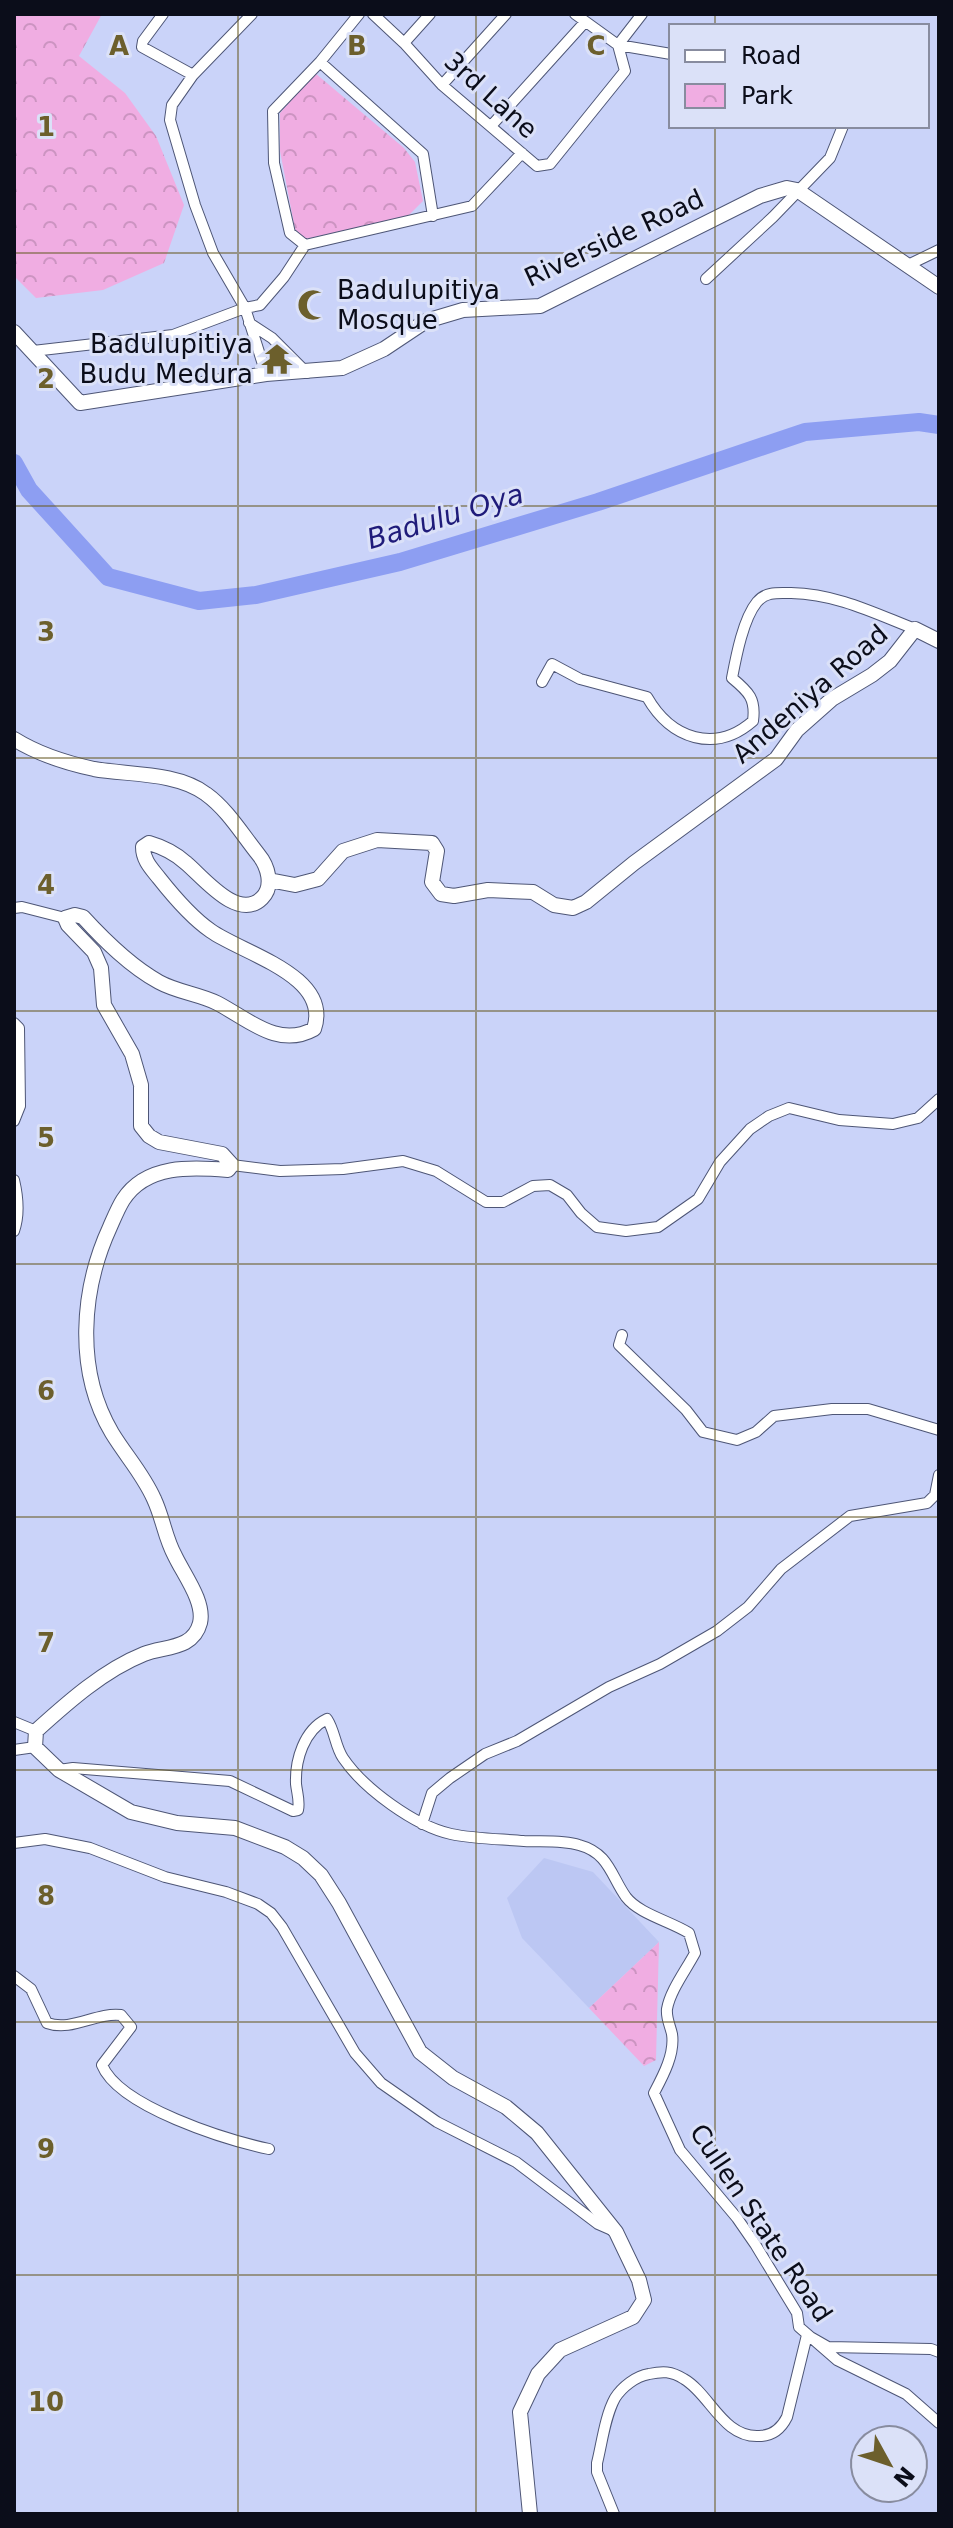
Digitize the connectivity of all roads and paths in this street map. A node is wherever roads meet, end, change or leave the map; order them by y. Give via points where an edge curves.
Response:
1 (163, 14) edge
2 (252, 14) edge
3 (359, 14) edge
4 (373, 14) edge
5 (430, 14) edge
6 (506, 14) edge
7 (575, 14) edge
8 (642, 14) edge
9 (585, 22) junction
10 (404, 43) junction
11 (618, 45) junction
12 (669, 54) edge
13 (320, 62) junction
14 (193, 75) junction
15 (442, 85) junction
16 (491, 126) junction
17 (842, 128) edge
18 (522, 153) junction
19 (797, 190) junction
20 (433, 216) junction
21 (305, 245) junction
22 (939, 250) edge
23 (908, 265) junction
24 (706, 279) dead end
25 (939, 287) edge
26 (245, 308) junction
27 (249, 323) junction
28 (14, 332) edge
29 (33, 351) junction
30 (307, 373) junction
31 (266, 374) junction
32 (915, 629) junction
33 (939, 641) edge
34 (542, 682) dead end
35 (14, 739) edge
36 (269, 880) junction
37 (14, 908) edge
38 (65, 918) junction
39 (14, 1023) edge
40 (939, 1099) edge
41 (14, 1121) edge
42 (232, 1165) junction
43 (14, 1180) edge
44 (14, 1231) edge
45 (622, 1335) dead end
46 (939, 1430) edge
47 (939, 1475) edge
48 (14, 1722) edge
49 (36, 1731) junction
50 (35, 1747) junction
51 (14, 1750) edge
52 (59, 1770) junction
53 (422, 1824) junction
54 (14, 1843) edge
55 (14, 1976) edge
56 (269, 2149) dead end
57 (616, 2232) junction
58 (807, 2335) junction
59 (939, 2352) edge
60 (939, 2423) edge
61 (530, 2514) edge
62 (614, 2514) edge

1 - 14 street via 142,47
2 - 14 street
3 - 13 street
4 - 10 street, 3rd Lane
5 - 10 street
6 - 15 street
7 - 9 street
8 - 11 street
9 - 11 street
9 - 16 street
10 - 15 street, 3rd Lane
11 - 12 street
11 - 18 street, 3rd Lane via 625,71 550,164 537,166
13 - 20 street via 423,154
13 - 21 street via 273,111 274,163 290,233
14 - 26 street via 172,105 170,120 213,253
15 - 16 street, 3rd Lane
16 - 18 street, 3rd Lane
17 - 19 street via 830,158
18 - 20 street via 472,206
19 - 23 street
19 - 24 street
19 - 30 street, Riverside Road via 760,196 540,306 463,310 426,321 342,368
20 - 21 street
21 - 26 street via 260,305
22 - 23 street
23 - 25 street
26 - 27 street
26 - 29 street via 173,335
27 - 30 street
27 - 31 street
28 - 29 street, Riverside Road
29 - 31 street, Riverside Road via 80,403
30 - 31 street, Riverside Road
32 - 33 street, Andeniya Road
32 - 34 street via 838,598 771,592 757,601 738,646 732,678 755,705 753,721 715,741 680,733 647,697 580,679 552,664
32 - 36 street, Andeniya Road via 890,661 832,699 797,730 776,759 573,908 554,905 533,892 441,894 432,882 437,851 432,843 377,840 343,851 318,879 295,885
35 - 36 street via 64,761 196,787 238,828 263,860
36 - 38 street via 258,902 242,905 221,896 163,847 143,847 143,857 170,891 211,931 273,963 309,991 318,1018 314,1029 304,1034 266,1032 215,1002 161,983 135,967 83,917
37 - 38 street
38 - 42 street via 101,968 104,1005 132,1054 141,1085 141,1126 159,1142 222,1154
39 - 41 street via 19,1028 20,1106
40 - 42 street via 918,1118 893,1124 839,1120 789,1108 769,1116 720,1162 698,1199 658,1227 626,1231 597,1227 550,1185 533,1186 503,1202 486,1202 436,1171 403,1161 280,1171
42 - 49 street via 228,1170 182,1166 133,1188 102,1246 86,1305 94,1389 111,1431 155,1501 166,1540 199,1604 200,1624 175,1648 123,1664
43 - 44 street
45 - 46 street via 619,1345 703,1432 737,1440 774,1416 856,1409
47 - 53 street via 935,1495 927,1503 850,1516 781,1569 748,1607 717,1631 485,1754 432,1793
48 - 49 street
49 - 50 street
50 - 51 street
50 - 52 street
52 - 53 street, Cullen State Road via 230,1781 293,1811 299,1805 296,1781 303,1741 327,1719 343,1758 360,1778
52 - 57 street via 131,1812 235,1828 303,1858 339,1903 420,2052 537,2133
53 - 58 street, Cullen State Road via 471,1837 580,1845 607,1861 627,1898 642,1911 689,1933 695,1953 669,2001 666,2013 673,2037 654,2093 680,2150 743,2227
54 - 57 street via 45,1839 90,1848 258,1904 282,1927 355,2053 381,2083 437,2122 516,2162
55 - 56 street via 31,1989 47,2023 59,2027 121,2015 131,2027 102,2065 108,2078 136,2097 191,2126
57 - 61 street via 644,2300 633,2317 560,2350 538,2374 520,2412
58 - 59 street via 828,2347
58 - 60 street, Cullen State Road via 837,2360 906,2394
58 - 62 street via 787,2417 768,2436 734,2430 686,2380 666,2371 641,2375 624,2387 614,2399 597,2463

